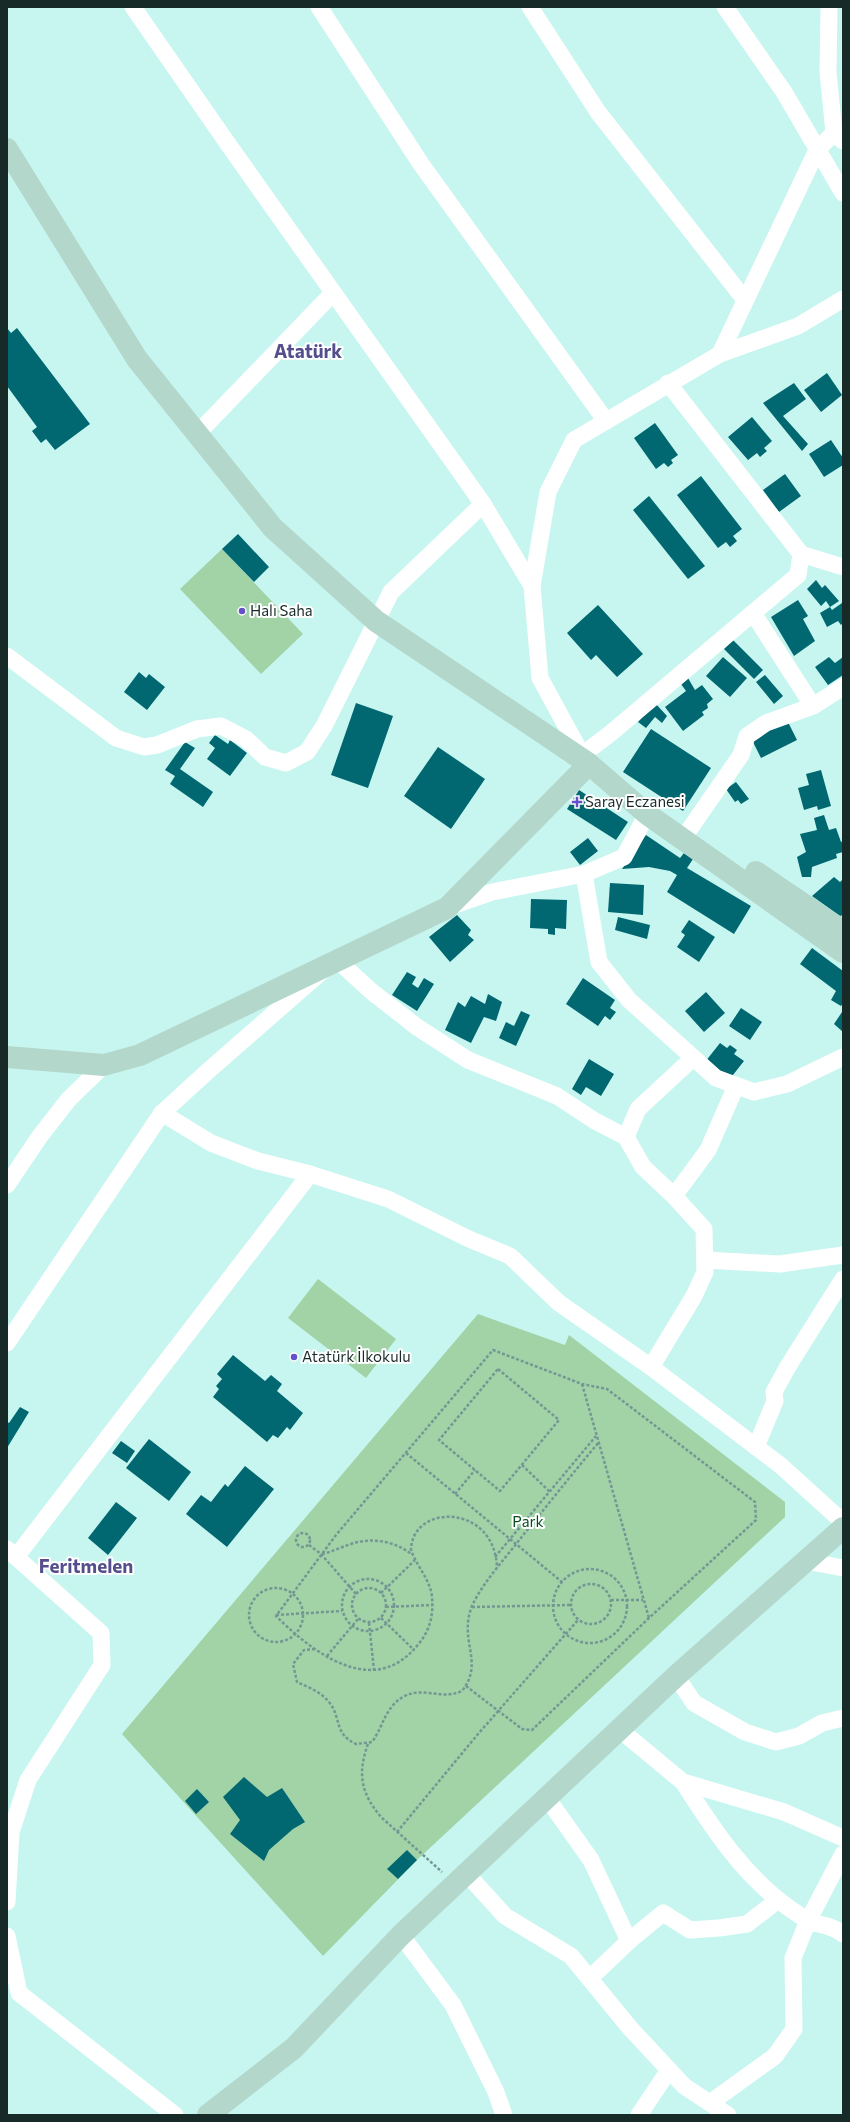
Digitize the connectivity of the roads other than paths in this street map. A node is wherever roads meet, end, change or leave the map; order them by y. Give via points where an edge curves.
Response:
1 (133, 7) edge
2 (319, 7) edge
3 (530, 7) edge
4 (725, 7) edge
5 (829, 7) edge
6 (838, 137) edge
7 (7, 149) edge
8 (817, 150) junction
9 (843, 193) edge
10 (333, 293) junction
11 (843, 299) edge
12 (745, 300) junction
13 (720, 354) junction
14 (668, 383) junction
15 (606, 421) junction
16 (197, 434) junction
17 (483, 504) junction
18 (801, 554) junction
19 (843, 567) edge
20 (532, 586) junction
21 (753, 613) junction
22 (376, 622) junction
23 (7, 656) edge
24 (843, 687) edge
25 (812, 706) junction
26 (586, 760) junction
27 (647, 814) junction
28 (689, 830) junction
29 (584, 874) junction
30 (447, 908) junction
31 (843, 931) edge
32 (843, 952) edge
33 (336, 960) junction
34 (7, 1057) edge
35 (843, 1057) edge
36 (693, 1058) junction
37 (104, 1065) junction
38 (736, 1086) junction
39 (162, 1113) junction
40 (626, 1137) junction
41 (310, 1174) junction
42 (7, 1185) edge
43 (674, 1196) junction
44 (843, 1255) edge
45 (705, 1260) junction
46 (843, 1279) edge
47 (7, 1343) edge
48 (651, 1367) junction
49 (756, 1447) junction
50 (843, 1522) edge
51 (843, 1528) edge
52 (11, 1553) edge
53 (806, 1561) junction
54 (843, 1568) edge
55 (676, 1676) junction
56 (843, 1718) edge
57 (619, 1729) junction
58 (683, 1782) junction
59 (547, 1798) junction
60 (843, 1838) edge
61 (843, 1854) edge
62 (461, 1878) junction
63 (778, 1900) junction
64 (7, 1902) edge
65 (808, 1921) junction
66 (843, 1934) edge
67 (401, 1935) junction
68 (7, 1936) edge
69 (629, 1941) junction
70 (590, 1978) junction
71 (669, 2070) junction
72 (710, 2102) junction
73 (175, 2115) edge
74 (208, 2115) edge
75 (504, 2115) edge
76 (639, 2115) edge
77 (728, 2115) edge

1 - 10 street
2 - 15 street via 421,164
3 - 12 street via 598,112
4 - 8 street via 784,92
5 - 6 street via 828,72
6 - 8 street
7 - 16 street via 137,359
8 - 9 street
8 - 12 street
10 - 16 street
10 - 17 street
11 - 13 street via 798,326
12 - 13 street
13 - 14 street
14 - 15 street
14 - 18 street
15 - 20 street via 574,440 548,492
16 - 22 street via 273,528
17 - 20 street
17 - 22 street via 391,592
18 - 19 street
18 - 21 street via 798,575
20 - 26 street via 540,678
21 - 25 street
21 - 26 street via 611,733
22 - 23 street via 324,726 307,752 286,763 265,757 246,739 222,726 196,728 158,745 144,747 116,738
22 - 26 street
24 - 25 street
25 - 28 street via 766,723 747,736 741,755
26 - 27 street
26 - 30 street
27 - 28 street
27 - 29 street via 624,857
27 - 32 street
28 - 31 street via 728,853
29 - 30 street via 492,892
29 - 36 street via 599,962 629,1000
30 - 33 street
33 - 37 street via 140,1055
33 - 39 street
33 - 40 street via 417,1027 468,1060 557,1096 595,1121
34 - 37 street
35 - 38 street via 787,1084 754,1092
36 - 38 street via 716,1078
36 - 40 street via 638,1109
37 - 42 street via 69,1099
38 - 43 street via 708,1150
39 - 41 street via 211,1143 258,1161
39 - 47 street
40 - 43 street via 643,1167
41 - 48 street via 388,1200 510,1256 559,1303
41 - 52 street
43 - 45 street via 704,1229
44 - 45 street via 780,1264
45 - 48 street via 705,1272 694,1296
46 - 49 street via 792,1358 774,1392 775,1401
48 - 49 street
49 - 50 street via 780,1465
51 - 53 street
52 - 64 street via 101,1633 102,1665 28,1780 11,1832
53 - 54 street
53 - 55 street
55 - 56 street via 694,1703 745,1732 776,1742 799,1736 822,1723
55 - 57 street
57 - 58 street
57 - 59 street
58 - 60 street via 784,1812
58 - 63 street via 714,1831 743,1868
59 - 62 street
59 - 69 street via 591,1860
61 - 65 street
62 - 67 street
62 - 70 street via 505,1916 571,1956
63 - 65 street
63 - 69 street via 747,1924 719,1928 690,1930 662,1913
65 - 66 street via 834,1927
65 - 72 street via 793,1958 794,2029 775,2056
67 - 74 street via 294,2048
67 - 75 street via 453,2005 496,2092
68 - 73 street via 19,1993
69 - 70 street
70 - 71 street via 630,2028
71 - 72 street via 684,2086
71 - 76 street
72 - 77 street

